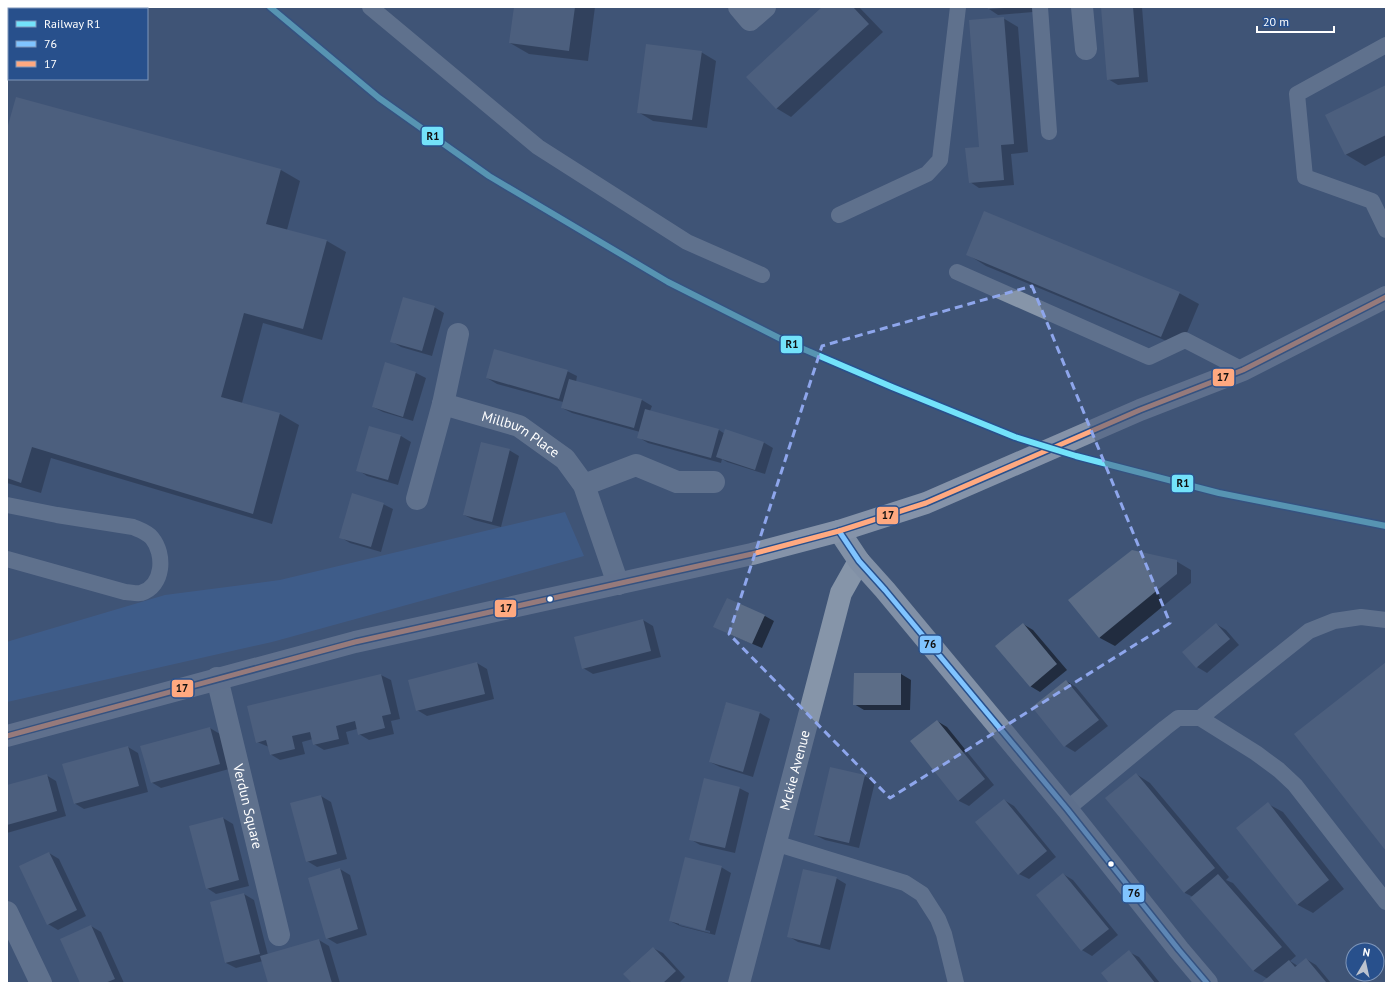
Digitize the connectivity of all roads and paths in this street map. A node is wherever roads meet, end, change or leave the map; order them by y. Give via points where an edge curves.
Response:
1 (370, 7) edge
2 (739, 7) edge
3 (765, 7) edge
4 (958, 7) edge
5 (1040, 7) edge
6 (1082, 7) edge
7 (1386, 45) edge
8 (1086, 49) dead end
9 (1049, 132) dead end
10 (839, 215) dead end
11 (1386, 230) edge
12 (957, 272) dead end
13 (762, 275) dead end
14 (1386, 297) edge
15 (458, 334) dead end
16 (1243, 370) junction
17 (443, 404) junction
18 (714, 482) dead end
19 (584, 485) junction
20 (417, 499) dead end
21 (7, 505) edge
22 (839, 531) junction
23 (7, 559) edge
24 (859, 561) junction
25 (618, 584) junction
26 (1386, 620) edge
27 (218, 678) junction
28 (1200, 718) junction
29 (7, 736) edge
30 (1067, 809) junction
31 (775, 843) junction
32 (1386, 902) edge
33 (7, 912) edge
34 (279, 935) dead end
35 (41, 983) edge
36 (739, 983) edge
37 (956, 983) edge
38 (1207, 983) edge

1 - 13 lane via 538,146 687,242
2 - 3 street via 750,20
4 - 10 lane via 940,160 927,174
5 - 9 lane
6 - 8 street
7 - 11 lane via 1297,94 1305,177 1372,201
12 - 16 lane via 1150,357 1185,340
14 - 16 main road
15 - 17 street
16 - 22 main road via 1140,410 926,503
17 - 19 street, Millburn Place via 519,426 565,459
17 - 20 street
18 - 19 street via 677,482 636,465
19 - 25 street, Millburn Place
21 - 23 lane via 133,527 152,538 161,562 159,574 151,586 140,593 125,592
22 - 24 street
22 - 25 main road via 752,554
24 - 30 street
24 - 31 street, Mckie Avenue via 840,593
25 - 27 main road via 355,642
26 - 28 lane via 1361,617 1334,620 1309,631
27 - 29 main road
27 - 34 street, Verdun Square
28 - 30 lane via 1178,718
28 - 32 lane via 1256,753 1295,785
30 - 38 street
31 - 36 street, Mckie Avenue
31 - 37 lane via 905,882 922,894 944,934
33 - 35 street

